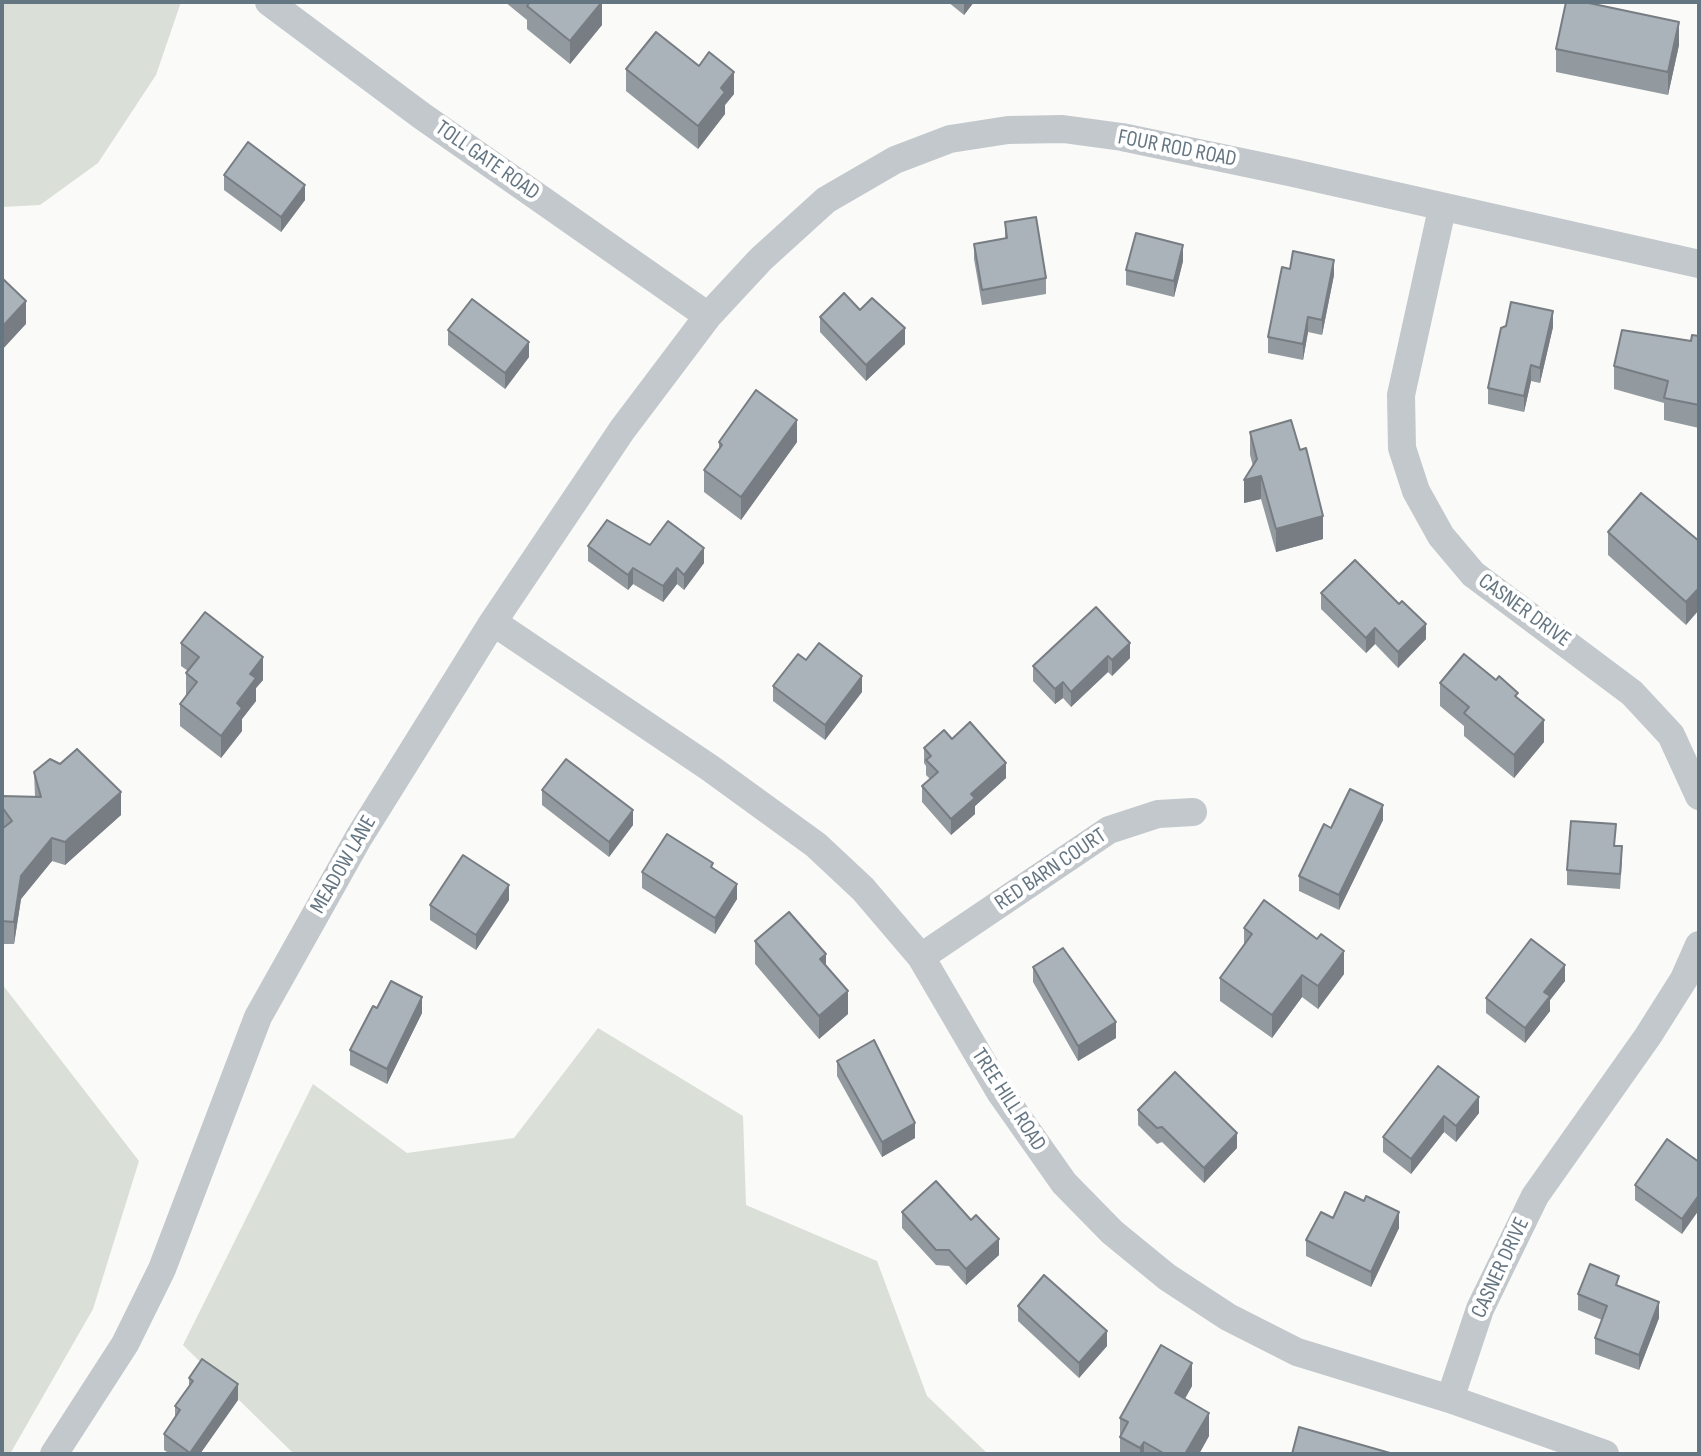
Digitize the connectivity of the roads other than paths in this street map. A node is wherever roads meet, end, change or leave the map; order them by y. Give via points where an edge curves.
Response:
1 (269, 2) edge
2 (1442, 209) junction
3 (1699, 264) edge
4 (708, 316) junction
5 (493, 622) junction
6 (1699, 796) edge
7 (1193, 812) dead end
8 (1699, 945) edge
9 (921, 957) junction
10 (1450, 1399) junction
11 (54, 1454) edge
12 (1605, 1454) edge

1 - 4 street, TOLL GATE ROAD
2 - 3 street, FOUR ROD ROAD
2 - 4 street, FOUR ROD ROAD via 1122,137 1063,129 1008,130 950,139 895,160 826,200
2 - 6 street, CASNER DRIVE via 1401,395 1402,448 1416,491 1441,536 1473,574 1632,693 1671,735
4 - 5 street, MEADOW LANE via 622,430
5 - 9 street, TREE HILL ROAD via 816,845 863,889
5 - 11 street, MEADOW LANE via 359,837 258,1017 162,1269 125,1344
7 - 9 street, RED BARN COURT via 1158,814 1109,830
8 - 10 street, CASNER DRIVE via 1648,1036 1535,1196 1480,1309
9 - 10 street, TREE HILL ROAD via 1009,1105 1064,1183 1112,1232 1228,1317 1297,1352
10 - 12 street, TREE HILL ROAD

